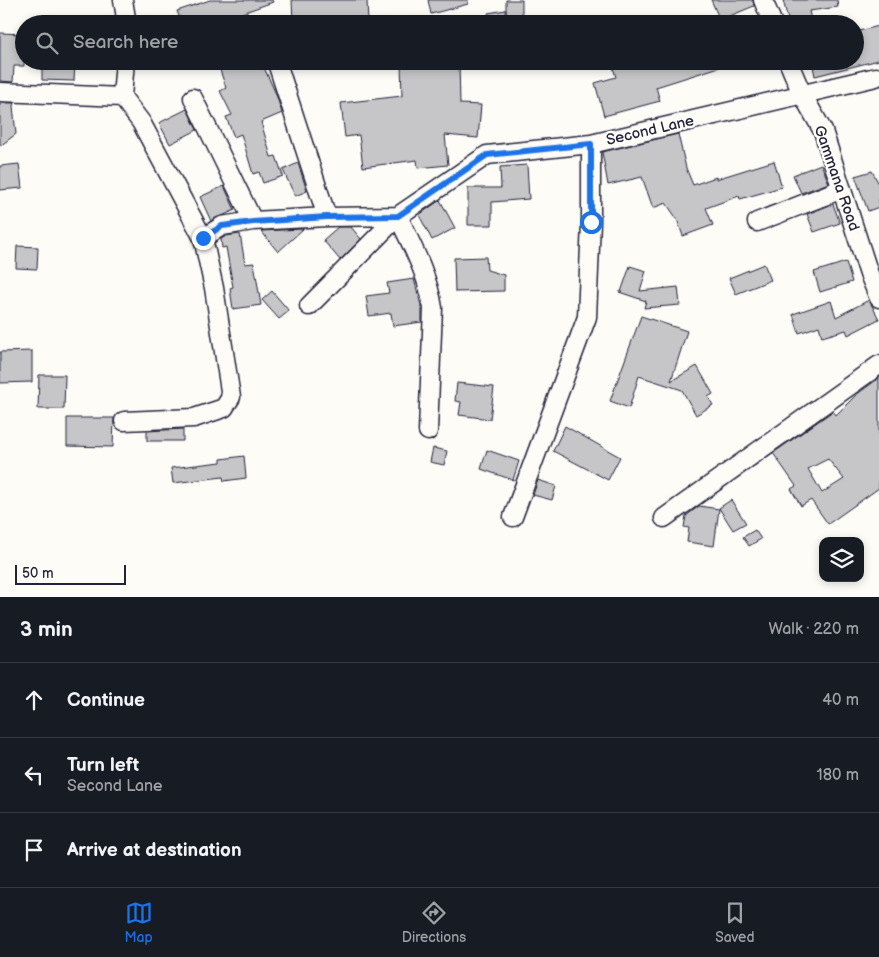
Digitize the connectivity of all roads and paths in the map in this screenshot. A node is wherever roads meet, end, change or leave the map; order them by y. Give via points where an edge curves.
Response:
1 (123, 0) edge
2 (763, 0) edge
3 (126, 15) edge
4 (769, 15) edge
5 (125, 70) edge
6 (279, 70) edge
7 (792, 70) edge
8 (876, 77) dead end
9 (0, 92) edge
10 (802, 94) junction
11 (122, 97) junction
12 (193, 98) dead end
13 (591, 144) junction
14 (842, 189) junction
15 (398, 216) junction
16 (327, 217) junction
17 (253, 222) junction
18 (757, 222) dead end
19 (203, 238) junction
20 (874, 271) edge
21 (879, 298) edge
22 (309, 306) dead end
23 (879, 365) edge
24 (124, 421) dead end
25 (428, 431) dead end
26 (513, 517) dead end
27 (664, 518) dead end

1 - 3 street
2 - 4 street
5 - 11 street
6 - 16 street
7 - 10 street, Gammana Road
8 - 10 street, Second Lane
9 - 11 street
10 - 13 street, Second Lane
10 - 14 street, Gammana Road via 823,131
11 - 19 street via 141,122
12 - 17 street
13 - 15 street, Second Lane via 487,155
13 - 26 street via 588,318
14 - 18 street
14 - 20 street, Gammana Road
15 - 16 street
15 - 22 street, Second Lane
15 - 25 street via 422,266 433,308
16 - 17 street
17 - 19 street via 222,226
19 - 24 street via 231,397 224,408 194,418
20 - 21 street, Gammana Road
23 - 27 street

